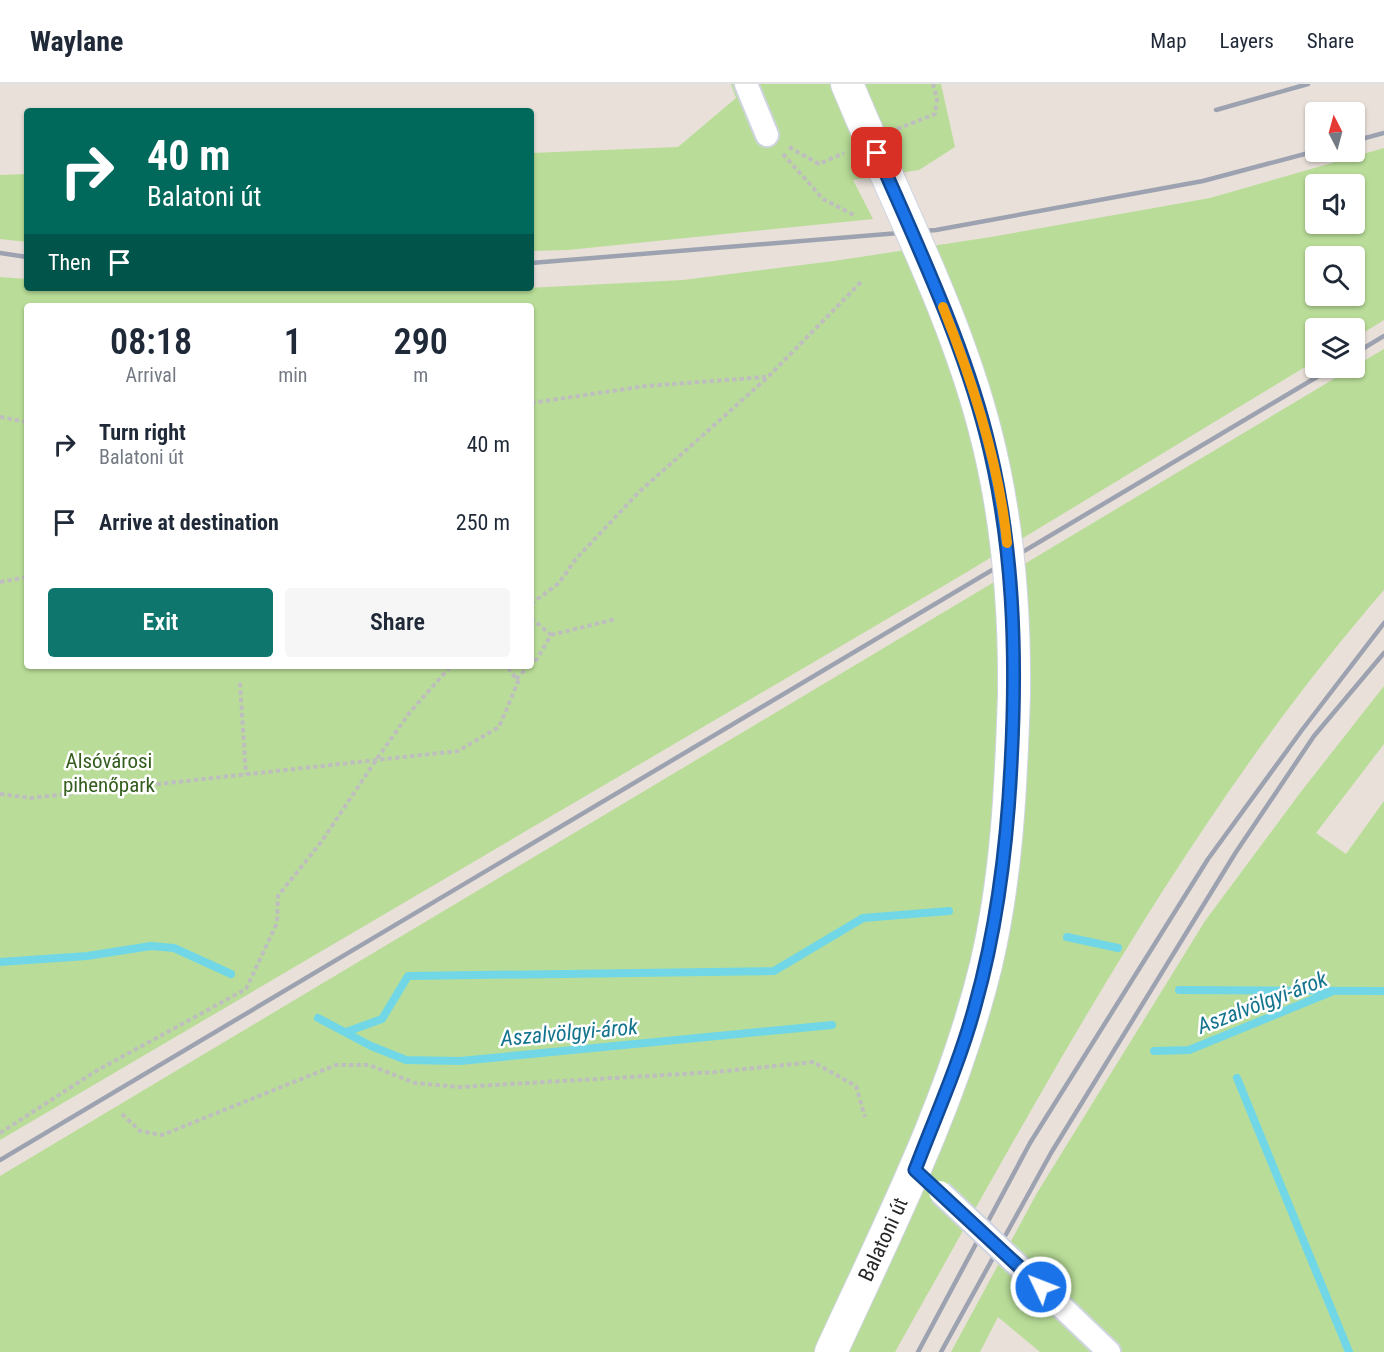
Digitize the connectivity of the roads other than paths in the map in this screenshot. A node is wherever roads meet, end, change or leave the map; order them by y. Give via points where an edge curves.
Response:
1 (746, 84) edge
2 (853, 97) edge
3 (767, 135) road end
4 (915, 1170) junction
5 (831, 1352) edge
6 (1109, 1352) edge

1 - 3 street
2 - 4 main road, Balatoni út, bridge via 959,348 986,433 1007,539 1015,640 1009,805 987,962 962,1050
4 - 5 main road, Balatoni út
4 - 6 street, bridge

